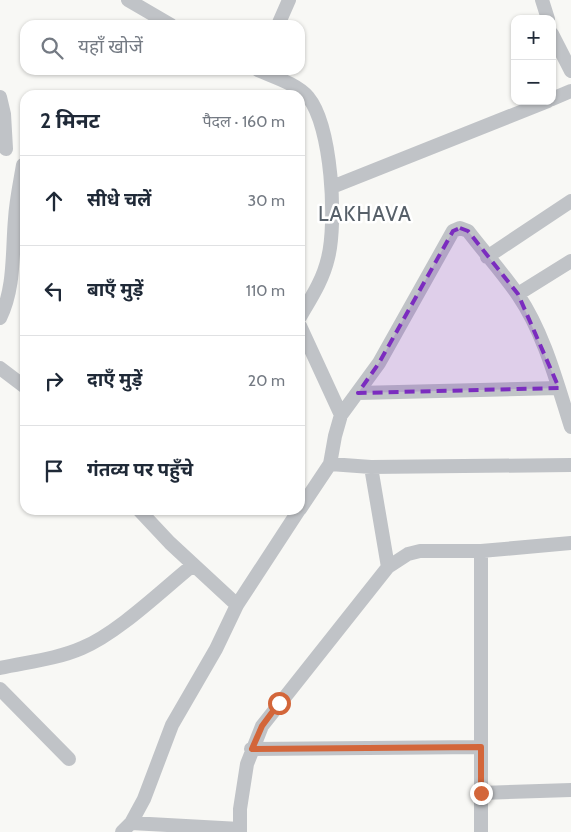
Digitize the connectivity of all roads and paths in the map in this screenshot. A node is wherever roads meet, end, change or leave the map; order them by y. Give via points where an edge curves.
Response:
1 (128, 0) edge
2 (144, 0) edge
3 (289, 0) edge
4 (542, 0) edge
5 (156, 14) junction
6 (547, 15) edge
7 (165, 20) edge
8 (280, 20) edge
9 (556, 42) edge
10 (571, 71) edge
11 (269, 75) edge
12 (299, 90) edge
13 (571, 91) edge
14 (305, 95) edge
15 (0, 97) edge
16 (556, 98) edge
17 (538, 105) edge
18 (3, 147) edge
19 (20, 162) edge
20 (332, 187) junction
21 (20, 188) edge
22 (571, 201) edge
23 (487, 257) junction
24 (571, 261) edge
25 (518, 294) junction
26 (305, 308) edge
27 (0, 318) edge
28 (305, 337) edge
29 (0, 368) edge
30 (20, 383) edge
31 (559, 388) junction
32 (358, 393) junction
33 (341, 416) junction
34 (571, 427) edge
35 (330, 464) junction
36 (571, 465) edge
37 (370, 467) junction
38 (305, 502) edge
39 (144, 515) edge
40 (297, 515) edge
41 (571, 543) edge
42 (481, 551) junction
43 (194, 565) junction
44 (388, 567) junction
45 (236, 605) junction
46 (0, 668) edge
47 (0, 689) edge
48 (481, 747) junction
49 (252, 749) junction
50 (69, 759) dead end
51 (571, 790) edge
52 (481, 793) junction
53 (126, 828) edge
54 (240, 830) edge
55 (481, 832) edge

1 - 5 street
2 - 5 street
3 - 8 street
4 - 6 street
5 - 7 street
9 - 10 street
11 - 12 street
13 - 16 street
14 - 20 street via 314,105
15 - 18 street via 4,114
17 - 20 street
18 - 19 street
20 - 26 street via 328,260
21 - 27 street via 10,287
22 - 23 street
23 - 25 street
23 - 32 street via 468,231 460,228 452,231 379,363
24 - 25 street
25 - 31 street via 531,317
28 - 33 street
29 - 30 street
31 - 32 street
31 - 34 street
32 - 33 street
33 - 35 street
35 - 37 street
35 - 38 street
36 - 37 street
37 - 44 street
39 - 43 street
40 - 45 street
41 - 42 street
42 - 44 street via 420,551 408,554
42 - 48 street
43 - 45 street
43 - 46 street via 103,637 66,653
44 - 49 street via 279,703 262,726
45 - 53 street via 216,649 172,724 144,799
47 - 50 street
48 - 49 street
48 - 52 street
49 - 54 street via 240,809
51 - 52 street
52 - 55 street
53 - 54 street

